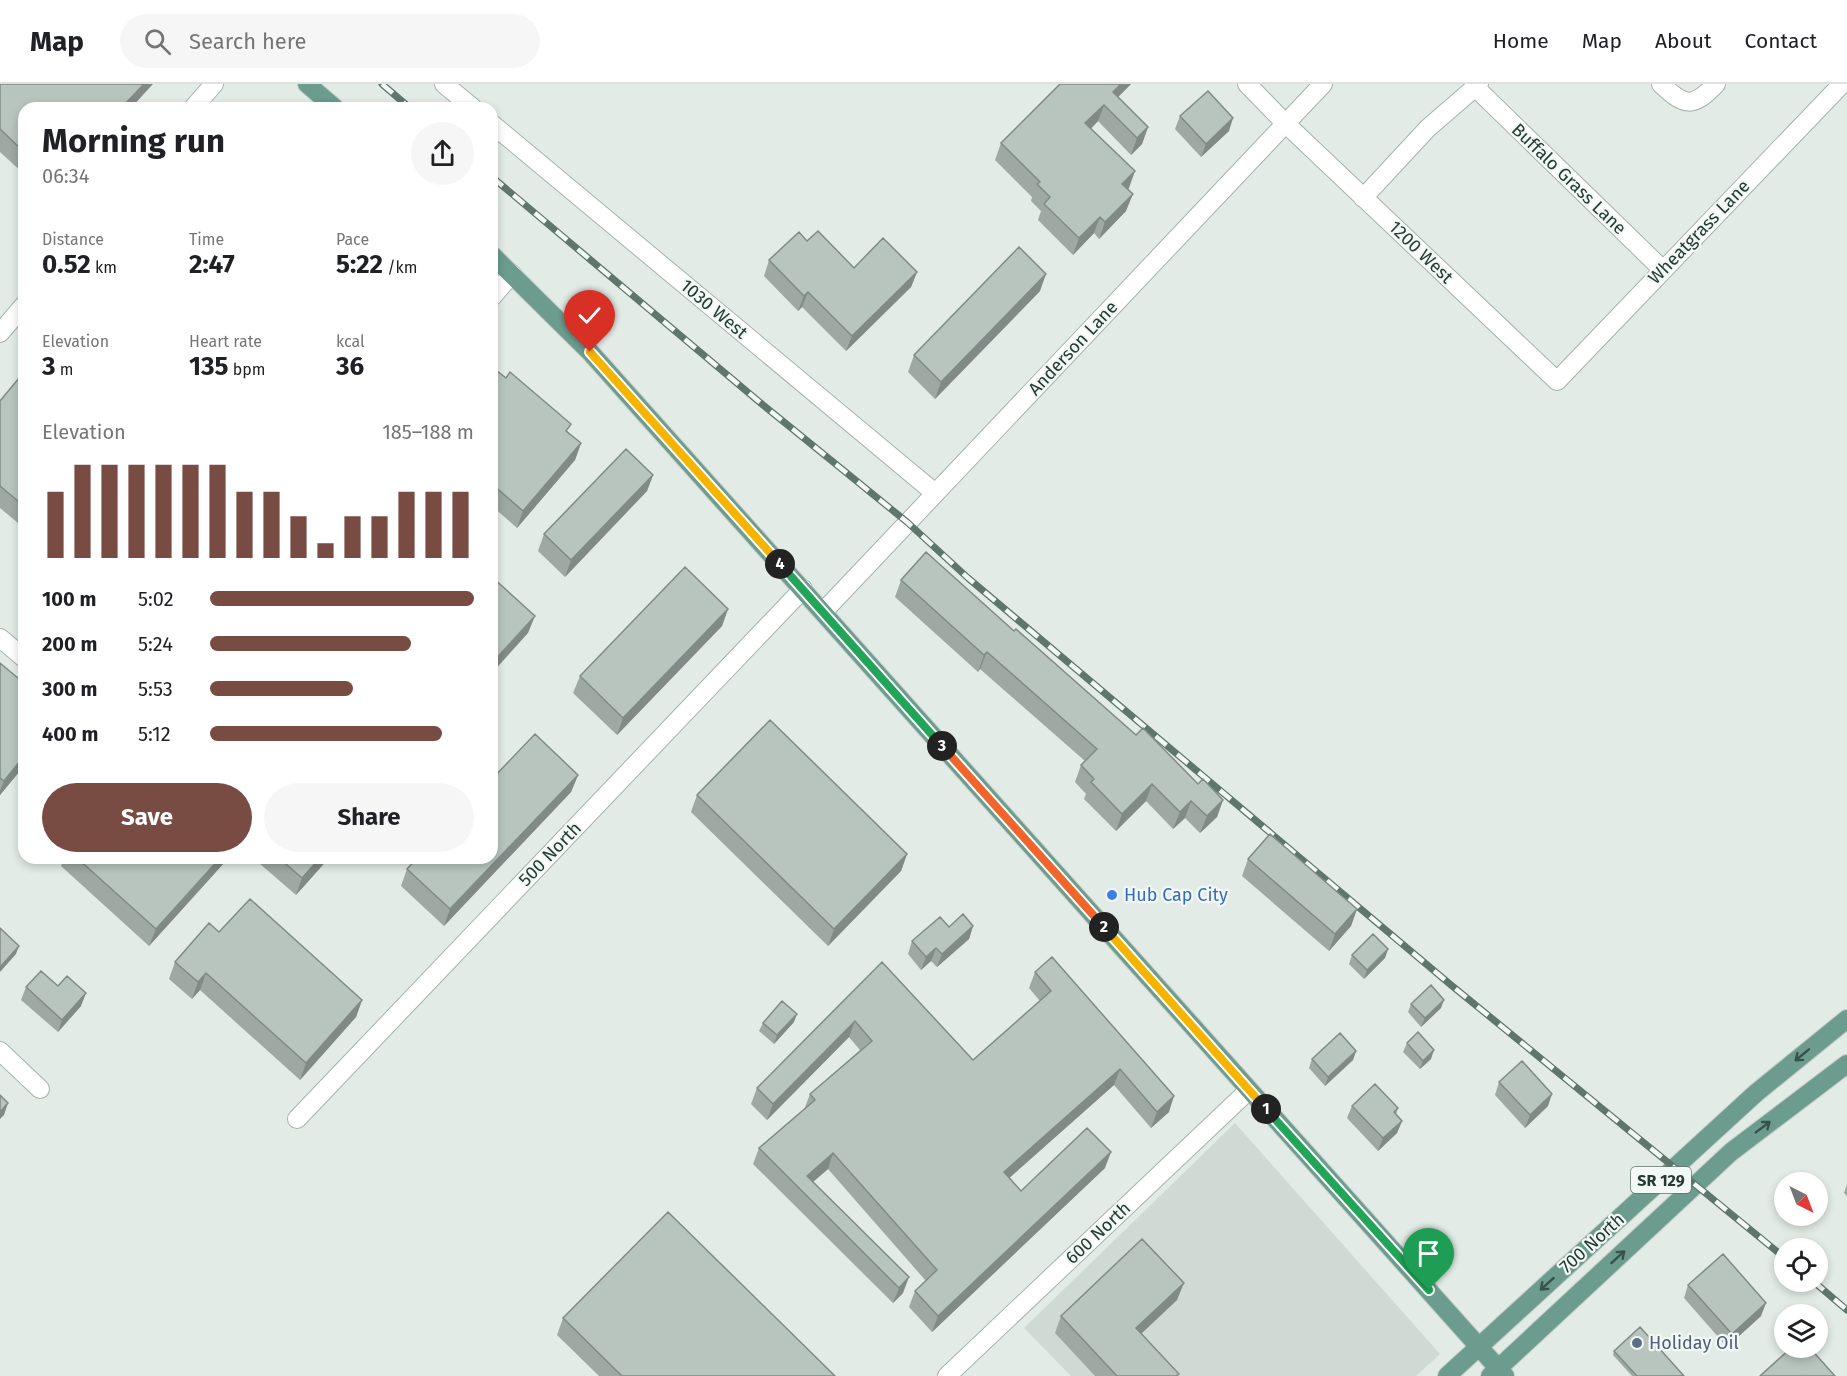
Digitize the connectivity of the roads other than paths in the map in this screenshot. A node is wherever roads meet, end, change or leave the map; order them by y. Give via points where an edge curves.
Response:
1 (214, 84) edge
2 (307, 84) edge
3 (444, 84) edge
4 (1247, 84) edge
5 (1323, 84) edge
6 (1661, 84) edge
7 (1716, 84) edge
8 (1842, 84) edge
9 (1477, 86) edge
10 (198, 102) edge
11 (327, 102) edge
12 (466, 102) edge
13 (1285, 123) junction
14 (498, 129) edge
15 (1363, 198) junction
16 (498, 261) edge
17 (1663, 270) junction
18 (512, 274) junction
19 (498, 290) edge
20 (18, 312) edge
21 (0, 333) edge
22 (1557, 381) joint
23 (935, 494) junction
24 (803, 589) junction
25 (823, 612) junction
26 (0, 638) edge
27 (18, 653) edge
28 (1847, 1019) edge
29 (0, 1052) edge
30 (1847, 1064) edge
31 (40, 1089) dead end
32 (1250, 1090) junction
33 (297, 1119) dead end
34 (1479, 1346) junction
35 (1498, 1373) edge
36 (947, 1376) edge
37 (1447, 1376) edge

1 - 10 street
2 - 11 main road
3 - 12 street
4 - 13 street, 1200 West
5 - 13 street, Anderson Lane
6 - 7 street via 1678,99 1688,102 1702,98
8 - 17 street, Wheatgrass Lane
9 - 15 street via 1428,128
9 - 17 street, Buffalo Grass Lane
13 - 15 street, 1200 West
13 - 23 street, Anderson Lane
14 - 23 street, 1030 West
15 - 22 street, 1200 West
16 - 18 main road
17 - 22 street, Wheatgrass Lane
18 - 19 street
18 - 24 main road via 590,352
20 - 21 street
23 - 25 street, Anderson Lane
24 - 25 main road
24 - 33 street, 500 North
25 - 32 main road
26 - 27 street
28 -> 34 main road, 700 North / SR 129 via 1756,1094
29 - 31 street
35 -> 30 main road, 700 North / SR 129 via 1731,1152
32 - 34 main road
32 - 36 street, 600 North
34 - 35 main road
34 - 37 main road, 700 North / SR 129

